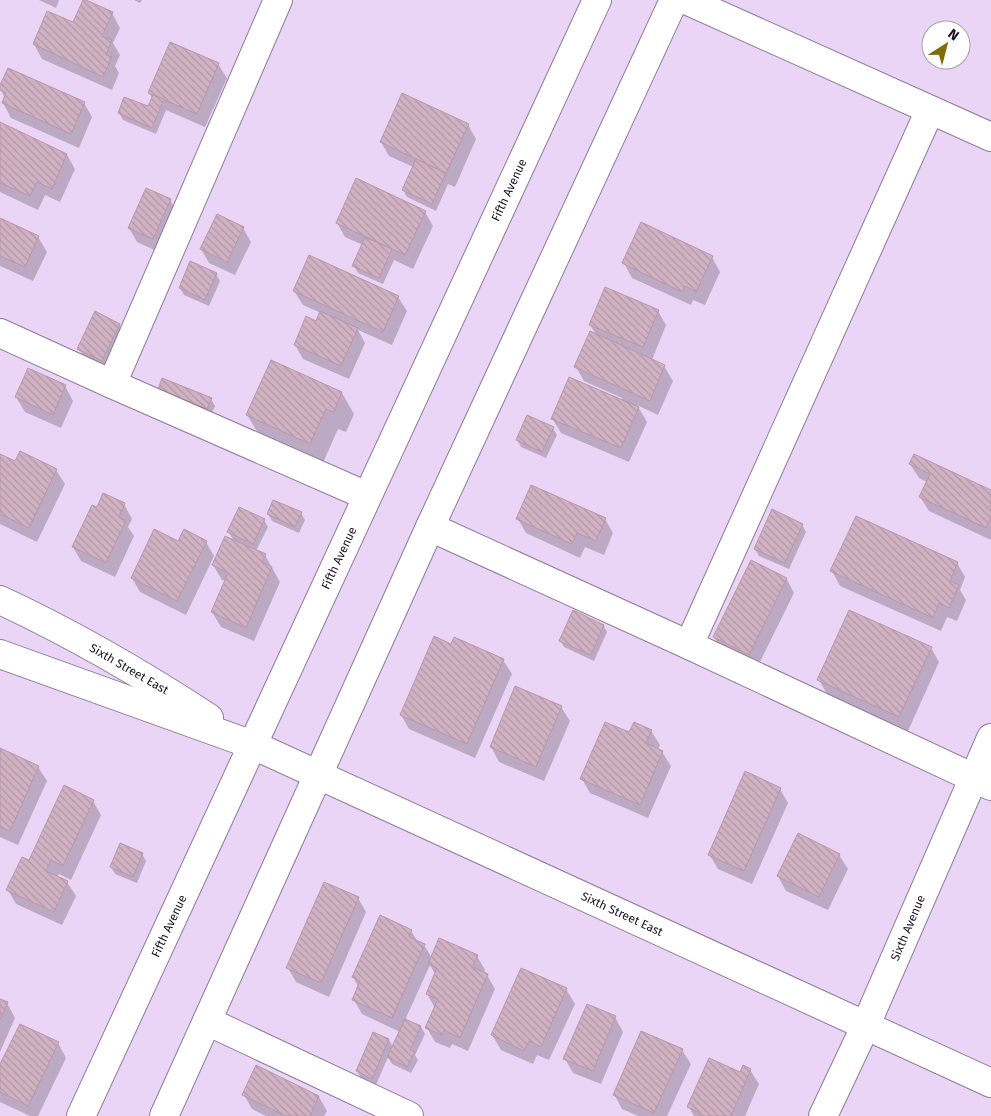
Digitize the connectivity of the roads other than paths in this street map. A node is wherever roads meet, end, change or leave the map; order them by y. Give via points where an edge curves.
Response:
1 (278, 0) edge
2 (597, 0) edge
3 (674, 0) edge
4 (686, 0) edge
5 (930, 110) junction
6 (991, 137) edge
7 (0, 333) edge
8 (112, 384) junction
9 (367, 496) junction
10 (430, 527) junction
11 (0, 600) edge
12 (689, 645) junction
13 (0, 654) edge
14 (991, 738) edge
15 (253, 745) junction
16 (318, 774) junction
17 (982, 782) edge
18 (207, 1021) junction
19 (865, 1027) junction
20 (991, 1084) edge
21 (81, 1116) edge
22 (164, 1116) edge
23 (409, 1116) edge
24 (823, 1116) edge

1 - 8 street
2 - 9 street, Fifth Avenue
3 - 10 street
4 - 5 street
5 - 6 street
5 - 12 street
7 - 8 street
8 - 9 street
9 - 15 street, Fifth Avenue
10 - 12 street
10 - 16 street
11 - 15 street, Sixth Street East via 124,665
12 - 17 street
13 - 15 street, Sixth Street East
14 - 17 street, Sixth Avenue
15 - 16 street, Sixth Street East
15 - 21 street, Fifth Avenue
16 - 18 street
16 - 19 street, Sixth Street East
17 - 19 street, Sixth Avenue
18 - 22 street
18 - 23 street
19 - 20 street, Sixth Street East
19 - 24 street, Sixth Avenue

